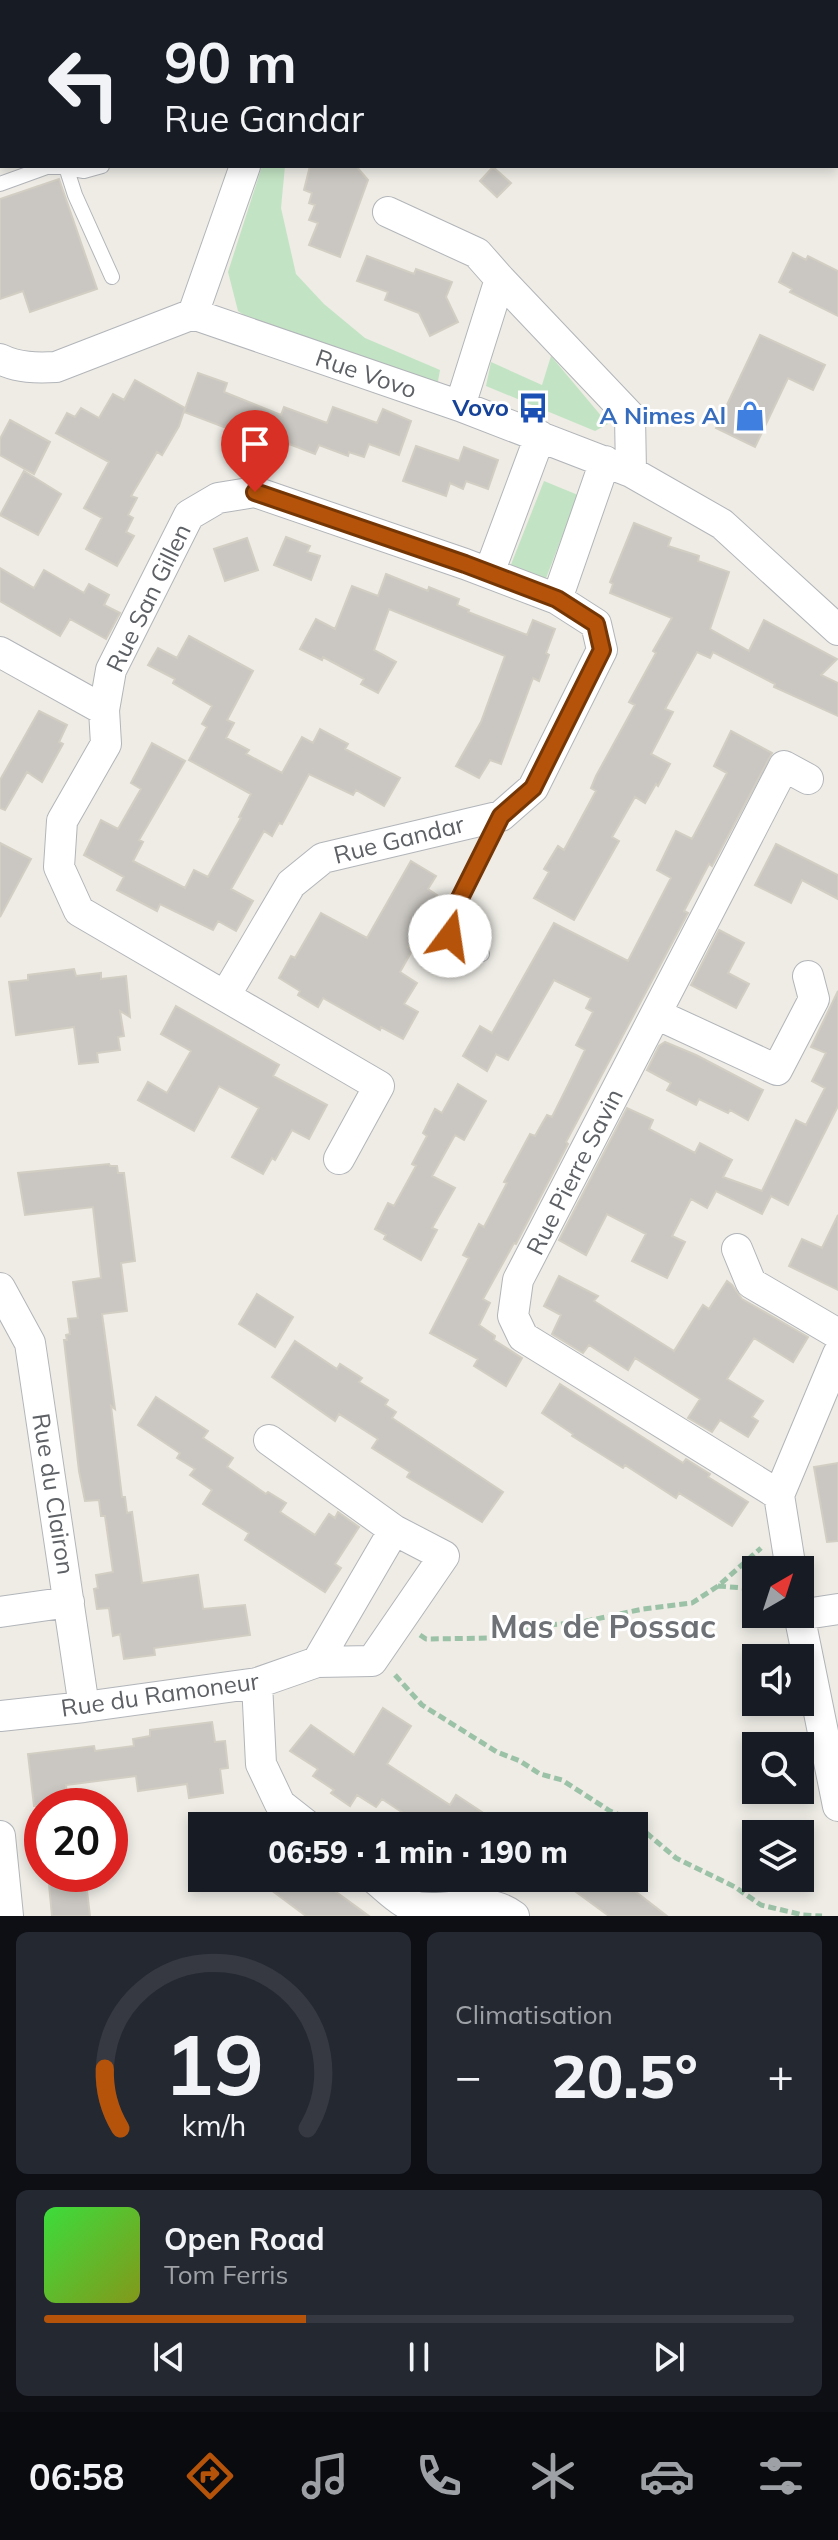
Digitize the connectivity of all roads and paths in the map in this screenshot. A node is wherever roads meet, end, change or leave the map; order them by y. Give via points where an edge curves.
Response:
1 (44, 168) edge
2 (66, 168) edge
3 (70, 168) edge
4 (95, 168) edge
5 (244, 168) edge
6 (0, 184) edge
7 (388, 212) dead end
8 (112, 277) dead end
9 (500, 279) junction
10 (193, 314) junction
11 (0, 359) edge
12 (460, 406) junction
13 (540, 436) junction
14 (618, 466) junction
15 (477, 568) junction
16 (557, 599) junction
17 (838, 630) edge
18 (0, 652) edge
19 (104, 710) junction
20 (808, 779) dead end
21 (501, 816) junction
22 (482, 954) dead end
23 (808, 976) dead end
24 (225, 996) junction
25 (656, 1014) junction
26 (339, 1159) dead end
27 (737, 1249) dead end
28 (0, 1288) edge
29 (838, 1334) edge
30 (838, 1354) edge
31 (269, 1440) dead end
32 (779, 1495) junction
33 (394, 1530) junction
34 (784, 1530) junction
35 (789, 1556) edge
36 (718, 1586) junction
37 (742, 1588) edge
38 (69, 1602) junction
39 (838, 1609) edge
40 (0, 1612) edge
41 (814, 1612) edge
42 (400, 1620) junction
43 (802, 1628) edge
44 (317, 1662) junction
45 (369, 1662) junction
46 (257, 1683) junction
47 (84, 1707) junction
48 (0, 1716) edge
49 (838, 1806) edge
50 (290, 1812) edge
51 (0, 1836) edge
52 (392, 1892) edge
53 (8, 1916) edge
54 (514, 1916) edge
55 (822, 1916) edge

1 - 6 lane
2 - 8 lane
3 - 4 lane
5 - 10 street
7 - 9 street via 477,253
9 - 12 street
9 - 14 street via 630,416
10 - 11 street via 56,367 34,368
10 - 12 street, Rue Vovo
12 - 13 street, Rue Vovo
13 - 14 street, Rue Vovo
13 - 15 street
14 - 16 street
14 - 17 street, Rue Vovo via 722,524
15 - 16 street, Rue Gandar
15 - 19 street, Rue San Gillen via 255,492 218,498 189,515 111,670
16 - 21 street, Rue Gandar via 596,624 602,650 533,788
18 - 19 street
19 - 24 street, Rue San Gillen via 106,744 62,821 59,867 79,911
20 - 25 street, Rue Pierre Savin via 784,766
21 - 22 lane, Rue Gandar via 450,918 450,936
21 - 24 street, Rue Gandar via 323,858 291,884
23 - 25 street via 814,999 777,1070
24 - 26 street, Rue San Gillen via 379,1086
25 - 32 street, Rue Pierre Savin via 518,1280 513,1316 523,1337
27 - 29 street via 751,1283
28 - 38 street, Rue du Clairon via 30,1343
30 - 32 street
31 - 33 street
32 - 34 street
33 - 42 street via 444,1556
33 - 44 street
34 - 35 street
34 - 36 path
36 - 37 path
36 - 42 path via 692,1603 528,1627 493,1638 426,1639
38 - 40 street
38 - 47 street, Rue du Clairon
39 - 41 street
42 - 45 street
43 - 49 street
44 - 45 street, Rue du Ramoneur
44 - 46 street, Rue du Ramoneur
45 - 55 path via 389,1670 422,1705 497,1752 562,1780 631,1820 676,1858 761,1905
46 - 47 street, Rue du Ramoneur
46 - 50 street via 261,1764 280,1804
47 - 48 street, Rue du Ramoneur
51 - 53 street
52 - 54 street via 407,1904 434,1910 491,1905

